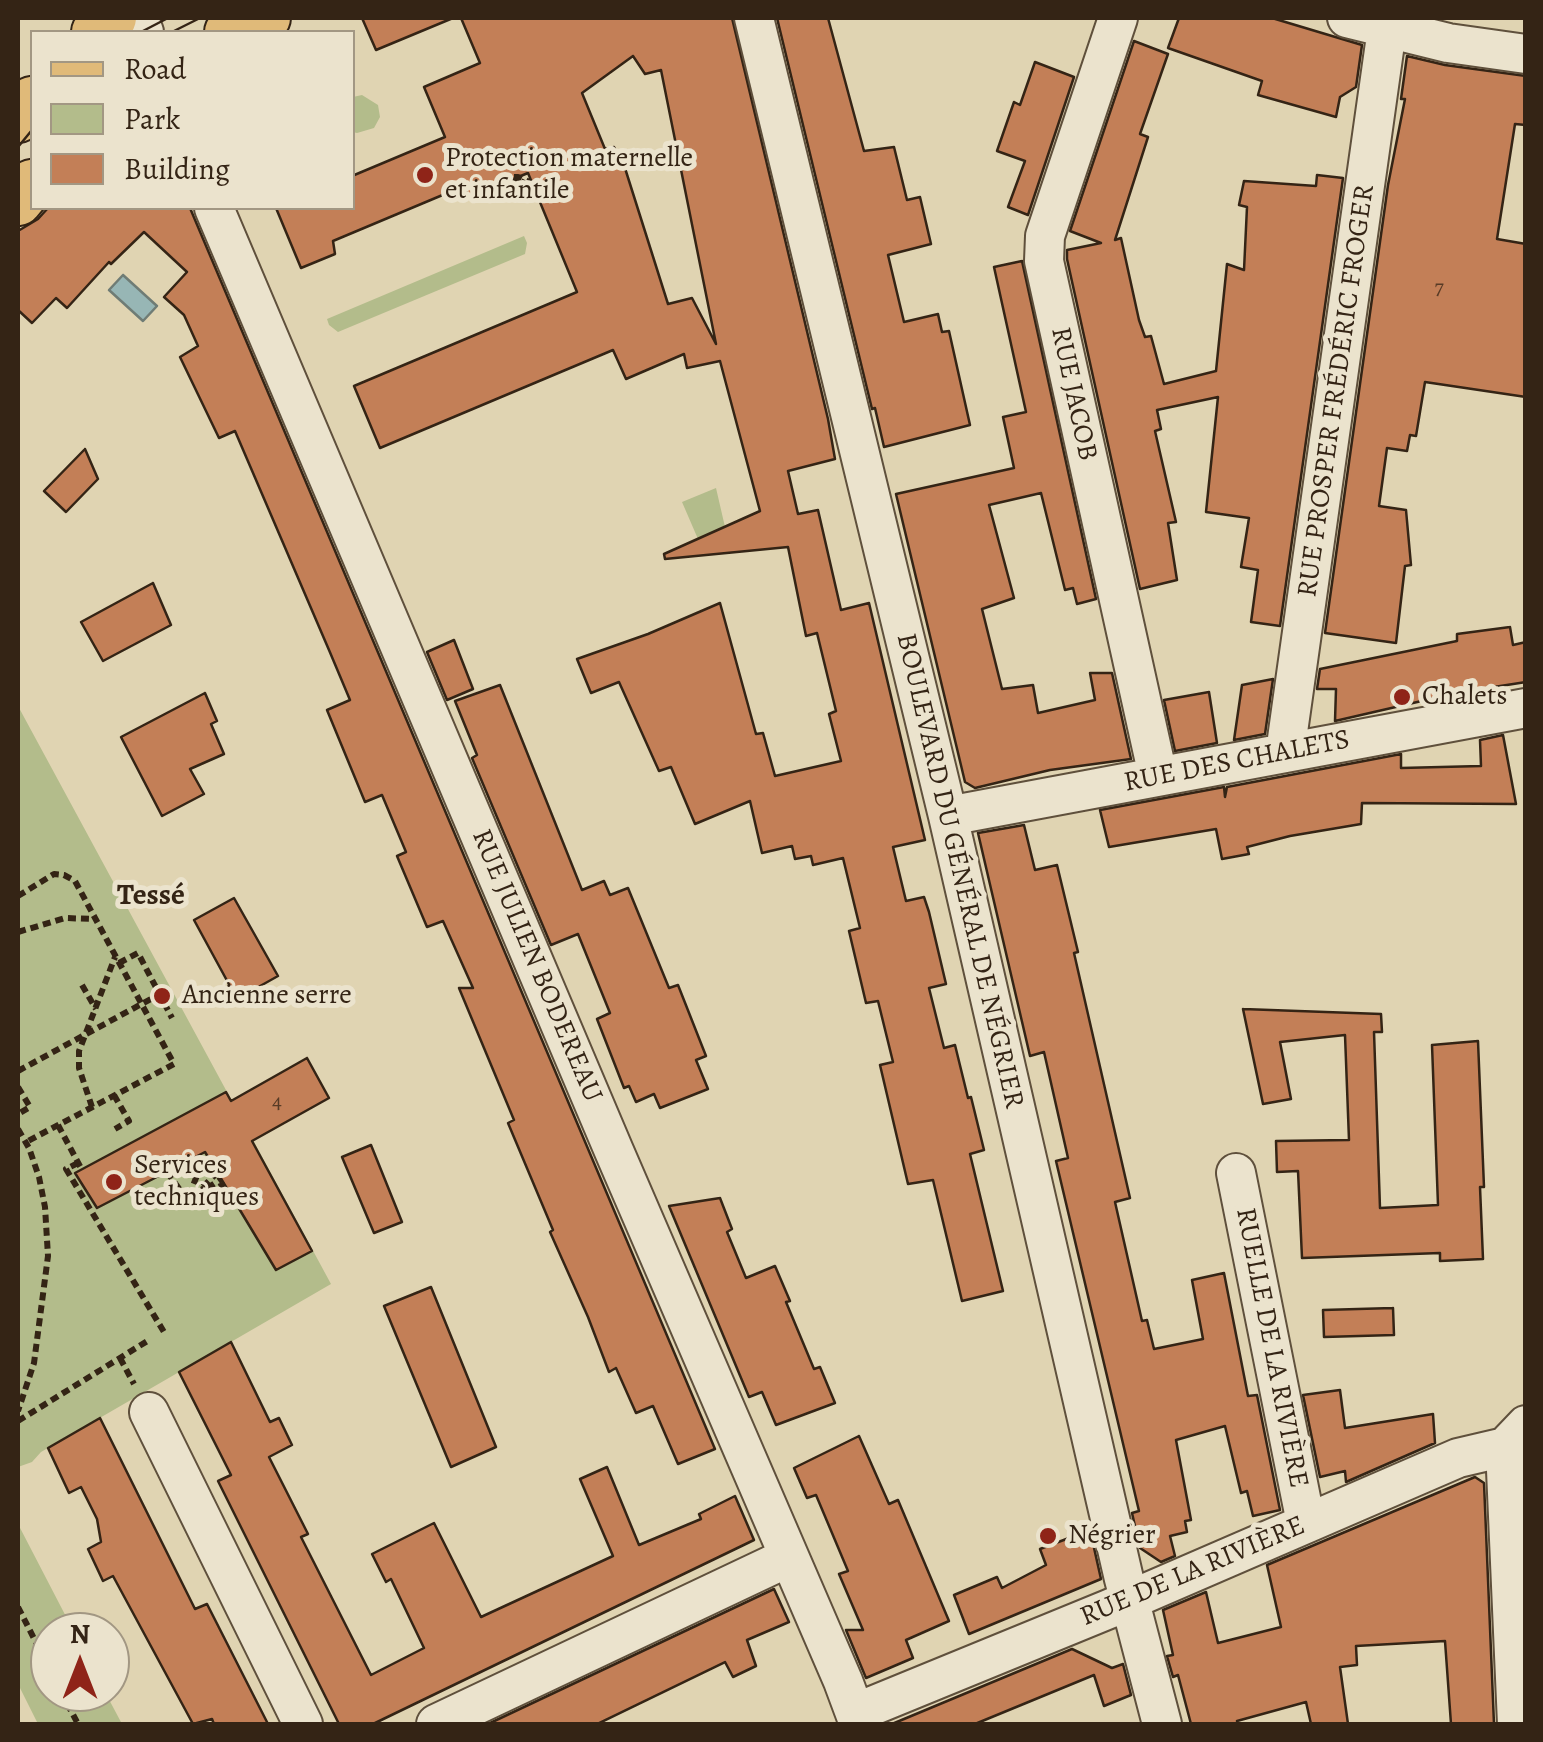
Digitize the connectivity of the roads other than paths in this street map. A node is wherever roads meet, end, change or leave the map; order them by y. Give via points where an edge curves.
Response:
1 (266, 18) edge
2 (754, 18) edge
3 (1118, 18) edge
4 (1347, 18) edge
5 (1476, 18) edge
6 (1387, 29) junction
7 (234, 30) edge
8 (1448, 43) junction
9 (1526, 54) edge
10 (215, 210) edge
11 (1526, 708) edge
12 (1286, 753) junction
13 (1158, 776) junction
14 (948, 816) junction
15 (1236, 1173) dead end
16 (149, 1412) dead end
17 (1515, 1436) edge
18 (1306, 1523) junction
19 (789, 1557) junction
20 (1129, 1600) junction
21 (856, 1718) edge
22 (454, 1721) edge
23 (304, 1724) edge
24 (1162, 1724) edge
25 (1517, 1724) edge

1 - 7 main road
2 - 14 street, BOULEVARD DU GÉNÉRAL DE NÉGRIER
3 - 13 street, RUE JACOB via 1045,236 1044,261
4 - 6 street
5 - 8 street
6 - 8 street
6 - 12 street, RUE PROSPER FRÉDÉRIC FROGER
8 - 9 street
10 - 19 street, RUE JULIEN BODEREAU
11 - 12 street, RUE DES CHALETS
12 - 13 street, RUE DES CHALETS
13 - 14 street, RUE DES CHALETS
14 - 20 street, BOULEVARD DU GÉNÉRAL DE NÉGRIER
15 - 18 street, RUELLE DE LA RIVIÈRE
16 - 23 street
17 - 18 street, RUE DE LA RIVIÈRE
17 - 25 street
18 - 20 street, RUE DE LA RIVIÈRE
19 - 21 street, RUE JULIEN BODEREAU
19 - 22 street
20 - 21 street, RUE DE LA RIVIÈRE
20 - 24 street, BOULEVARD DU GÉNÉRAL DE NÉGRIER

